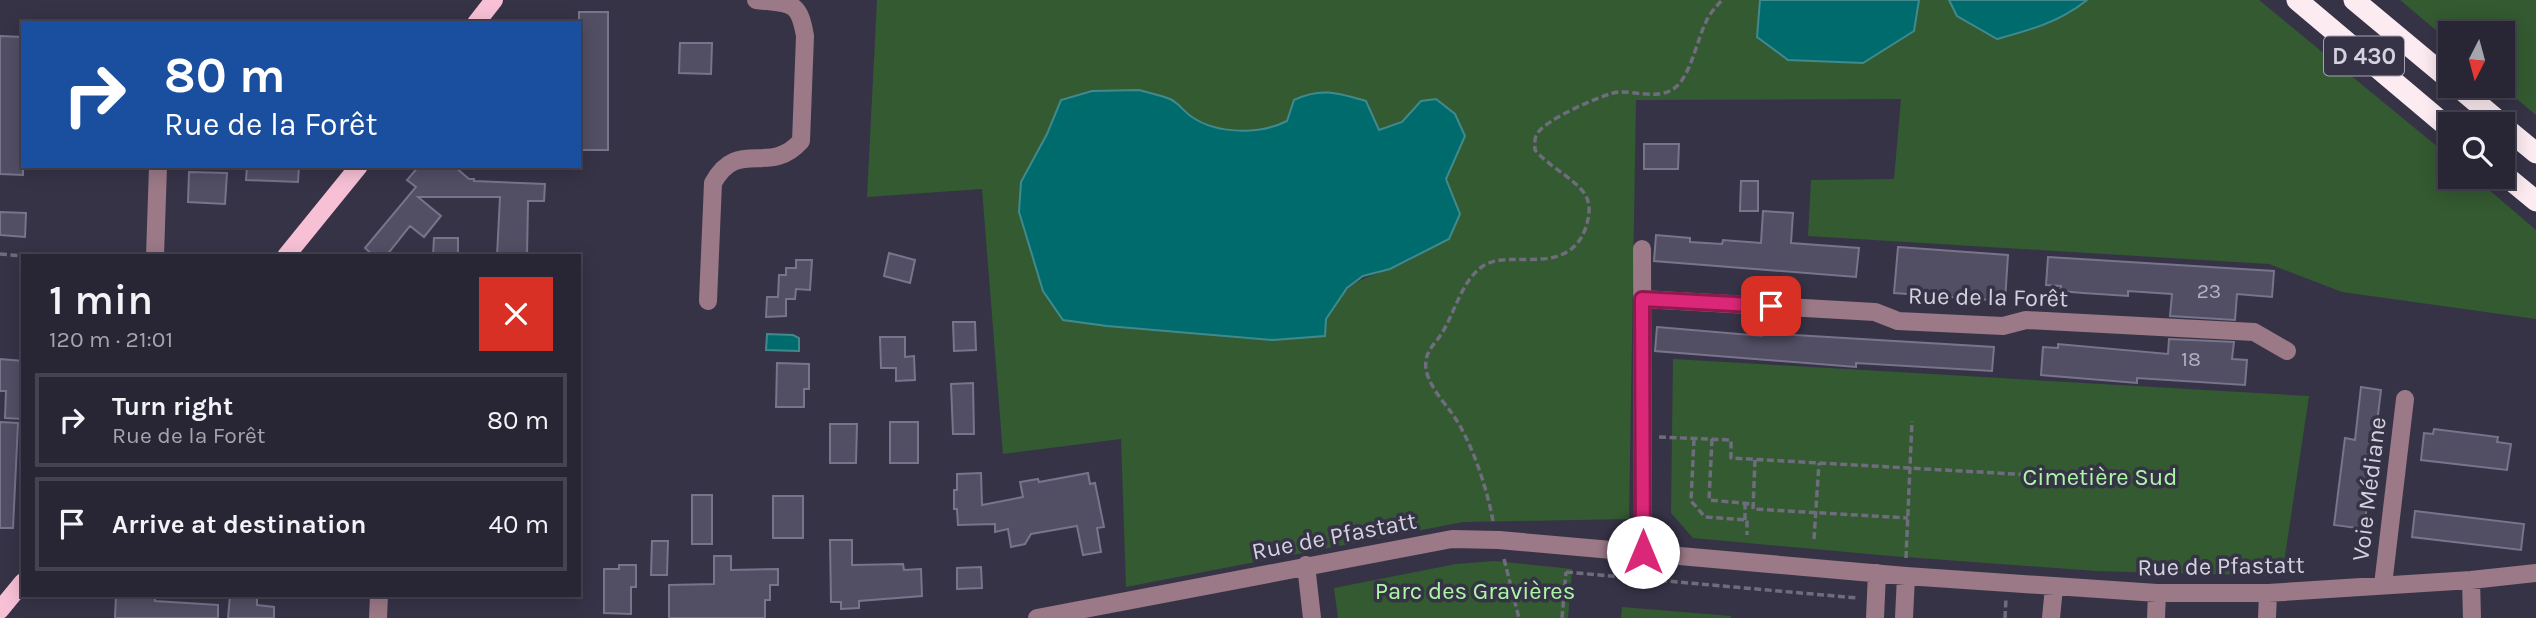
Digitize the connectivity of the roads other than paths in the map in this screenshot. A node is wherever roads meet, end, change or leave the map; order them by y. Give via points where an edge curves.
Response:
1 (494, 0) edge
2 (756, 0) edge
3 (2297, 0) edge
4 (2354, 0) edge
5 (478, 21) edge
6 (2438, 70) edge
7 (2471, 98) edge
8 (2488, 112) edge
9 (2438, 119) edge
10 (2515, 135) edge
11 (2536, 153) edge
12 (158, 168) edge
13 (357, 168) edge
14 (2515, 184) edge
15 (2536, 201) edge
16 (1642, 249) dead end
17 (155, 254) edge
18 (288, 254) edge
19 (1642, 299) junction
20 (708, 301) dead end
21 (2287, 351) dead end
22 (2405, 399) dead end
23 (1643, 552) junction
24 (1306, 565) junction
25 (1877, 573) junction
26 (2536, 573) edge
27 (1906, 576) junction
28 (2471, 580) junction
29 (21, 584) edge
30 (2383, 585) junction
31 (2054, 587) junction
32 (2157, 593) junction
33 (2268, 593) junction
34 (379, 597) edge
35 (1875, 609) edge
36 (0, 610) edge
37 (378, 618) edge
38 (1037, 618) edge
39 (1312, 618) edge
40 (1904, 618) edge
41 (2051, 618) edge
42 (2156, 618) edge
43 (2267, 618) edge
44 (2472, 618) edge

1 - 5 main road
2 - 20 street via 788,1 798,7 803,19 802,141 780,157 732,160 720,170 713,183
3 - 9 highway, D 430
4 - 6 highway, D 430
7 - 8 highway
10 - 11 highway
12 - 17 street
13 - 18 main road
14 - 15 highway
16 - 19 street
19 - 21 street, Rue de la Forêt via 1875,312 1898,321 2003,326 2026,320 2254,332
19 - 23 street via 1642,436 1647,484
22 - 30 street, Voie Médiane
23 - 24 street, Rue de Pfastatt via 1452,538
23 - 25 street, Rue de Pfastatt
24 - 38 street, Rue de Pfastatt
24 - 39 street
25 - 27 street, Rue de Pfastatt
25 - 35 street
26 - 28 street, Rue de Pfastatt
27 - 31 street, Rue de Pfastatt
27 - 40 street
28 - 30 street, Rue de Pfastatt
28 - 44 street
29 - 36 main road
30 - 33 street, Rue de Pfastatt
31 - 32 street, Rue de Pfastatt
31 - 41 street
32 - 33 street, Rue de Pfastatt
32 - 42 street
33 - 43 street
34 - 37 street

